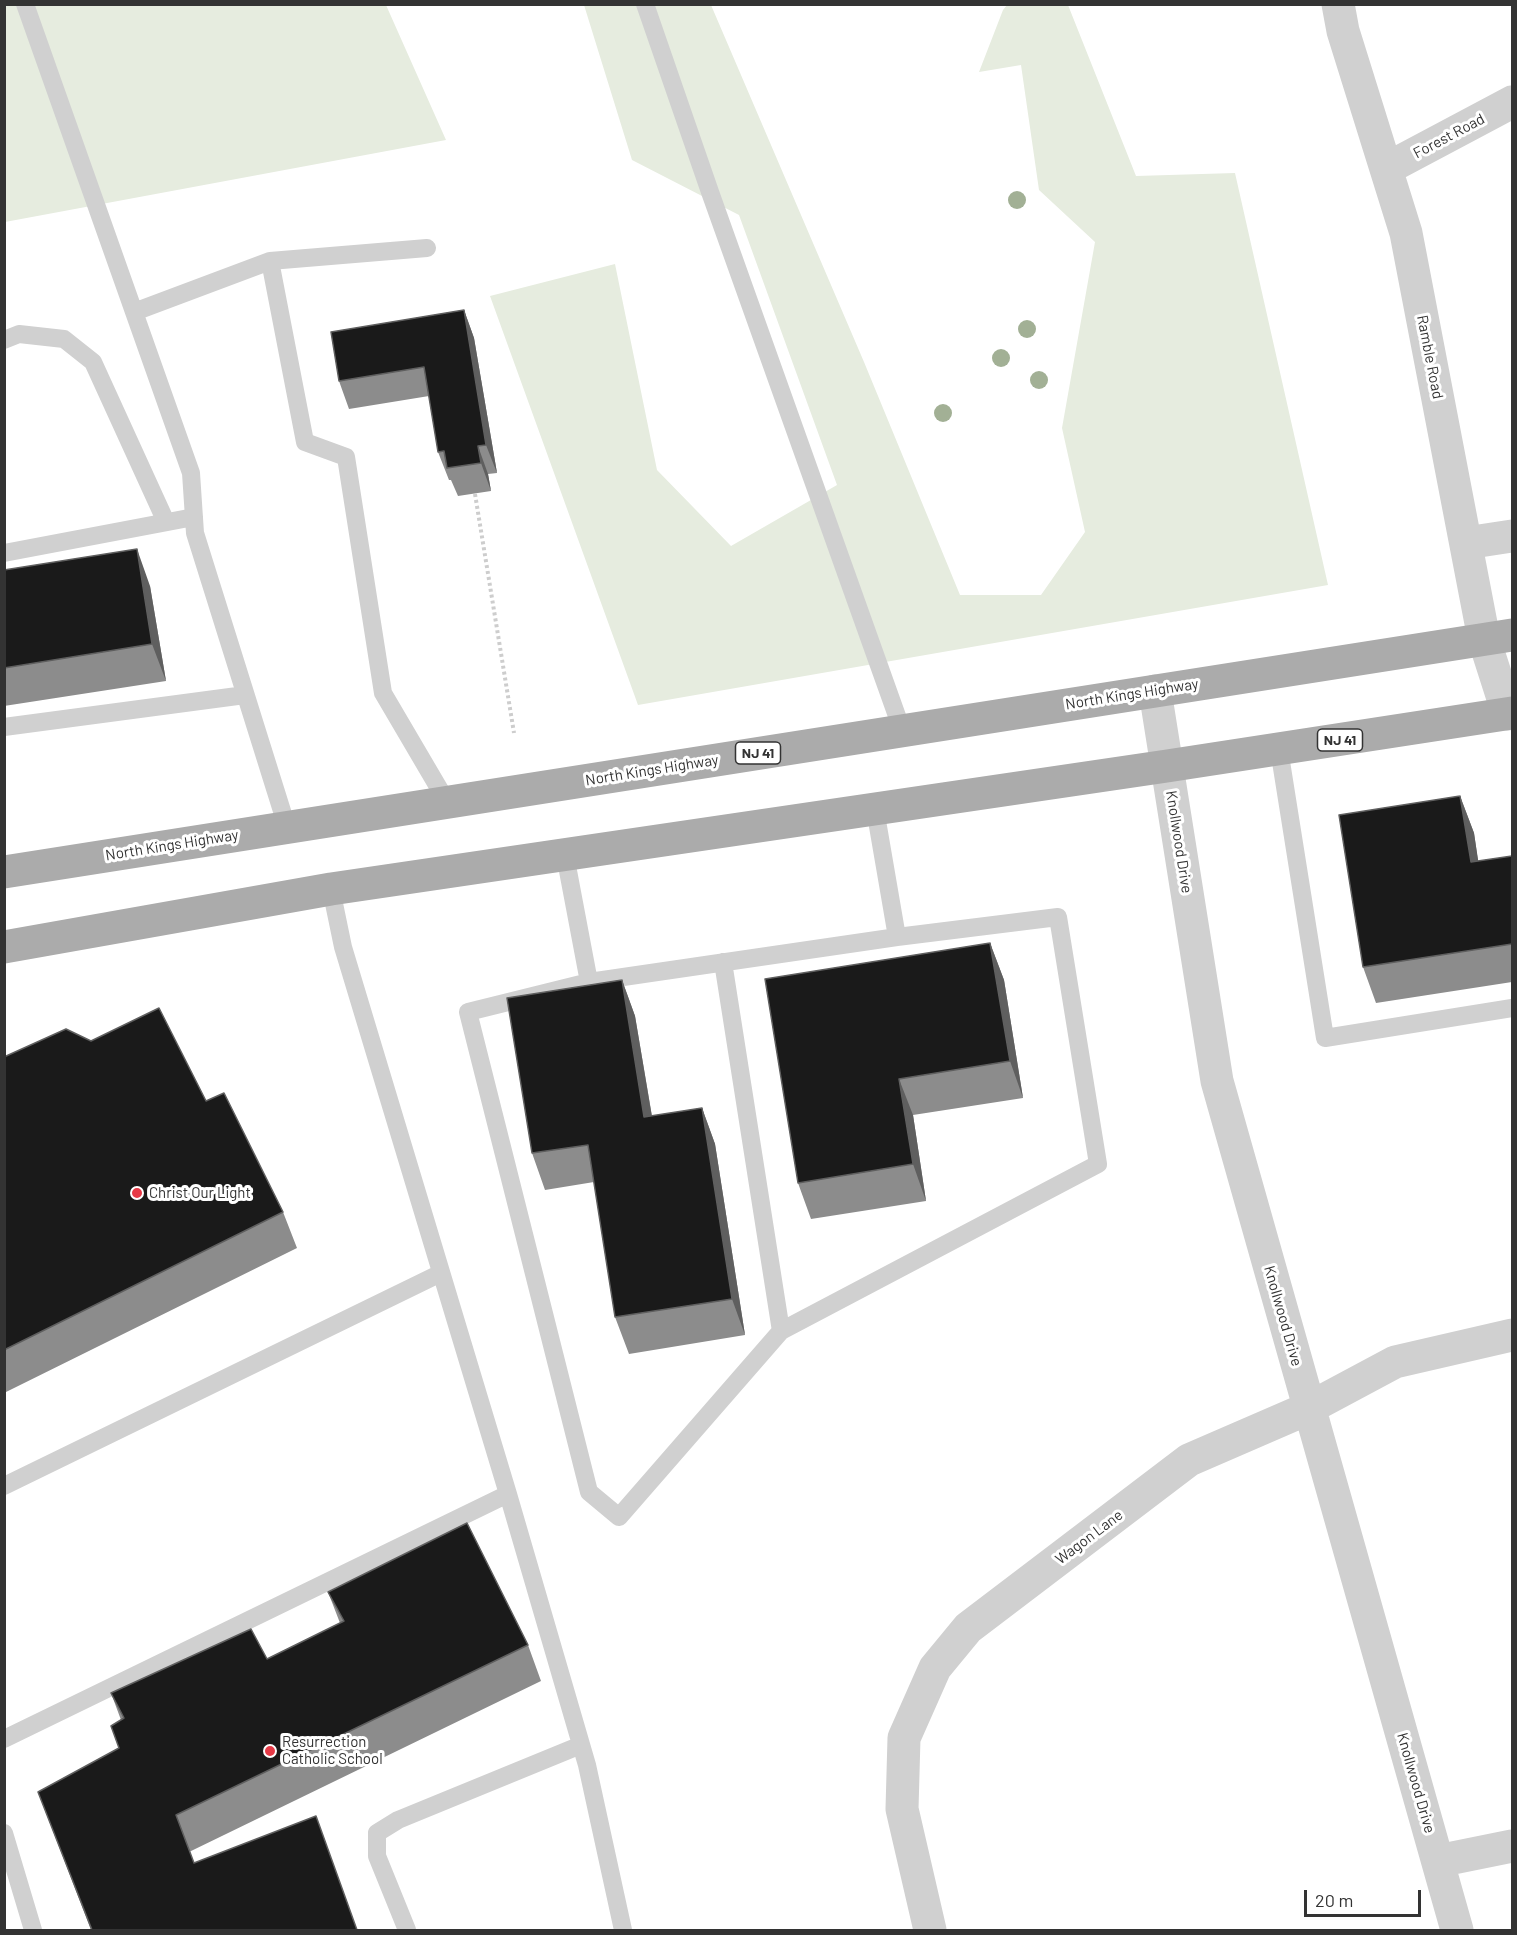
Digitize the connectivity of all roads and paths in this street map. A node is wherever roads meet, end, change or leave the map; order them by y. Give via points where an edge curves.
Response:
1 (25, 4) edge
2 (645, 4) edge
3 (1338, 4) edge
4 (1512, 102) edge
5 (1386, 169) junction
6 (427, 248) dead end
7 (270, 261) junction
8 (134, 312) junction
9 (4, 340) edge
10 (475, 494) dead end
11 (194, 517) junction
12 (166, 522) junction
13 (1512, 536) edge
14 (1466, 543) junction
15 (4, 553) edge
16 (1498, 637) edge
17 (1155, 691) junction
18 (245, 695) junction
19 (1510, 713) edge
20 (4, 728) edge
21 (902, 730) junction
22 (513, 733) dead end
23 (1279, 749) junction
24 (1167, 766) junction
25 (447, 802) junction
26 (875, 809) junction
27 (287, 827) junction
28 (564, 855) junction
29 (4, 872) edge
30 (331, 889) junction
31 (897, 937) junction
32 (4, 947) edge
33 (723, 962) junction
34 (589, 982) junction
35 (1512, 1008) edge
36 (441, 1273) junction
37 (781, 1331) junction
38 (1512, 1335) edge
39 (1309, 1408) junction
40 (4, 1486) edge
41 (508, 1494) junction
42 (4, 1739) edge
43 (581, 1745) junction
44 (4, 1833) edge
45 (1512, 1846) edge
46 (1438, 1861) junction
47 (33, 1930) edge
48 (407, 1930) edge
49 (623, 1930) edge
50 (930, 1930) edge
51 (1457, 1930) edge

1 - 8 lane
2 - 21 lane
3 - 5 street, Ramble Road
4 - 5 street, Forest Road
5 - 14 street, Ramble Road via 1406,233
6 - 7 lane
7 - 8 lane
7 - 25 lane via 306,442 346,457 383,693
8 - 11 lane via 191,473
9 - 12 lane via 19,334 64,339 93,362
10 - 22 path
11 - 12 lane
11 - 18 lane via 195,533
12 - 15 lane
13 - 14 street
14 - 16 street, Ramble Road
16 - 17 main road, North Kings Highway / NJ 41
16 - 19 street, Ramble Road
17 - 21 main road, North Kings Highway / NJ 41
17 - 24 street, Knollwood Drive
18 - 20 lane
18 - 27 lane
19 - 23 main road, NJ 41
21 - 25 main road, North Kings Highway / NJ 41
23 - 24 main road, NJ 41
23 - 35 lane via 1325,1038
24 - 26 main road, NJ 41
24 - 39 street, Knollwood Drive via 1217,1081
25 - 27 main road, North Kings Highway / NJ 41
26 - 28 main road, NJ 41
26 - 31 lane
27 - 29 main road, North Kings Highway / NJ 41
28 - 30 main road, NJ 41
28 - 34 lane
30 - 32 main road, NJ 41
30 - 36 lane via 343,947
31 - 33 lane
31 - 37 lane via 1058,917 1098,1164
33 - 34 lane
33 - 37 lane
34 - 37 lane via 468,1012 589,1492 619,1517
36 - 40 lane
36 - 41 lane
38 - 39 street, Wagon Lane via 1395,1362
39 - 46 street, Knollwood Drive
39 - 50 street, Wagon Lane via 1189,1460 968,1628 935,1668 904,1738 902,1809
41 - 42 lane
41 - 43 lane
43 - 48 lane via 398,1820 377,1833 376,1856
43 - 49 lane
44 - 47 lane
45 - 46 street
46 - 51 street, Knollwood Drive

